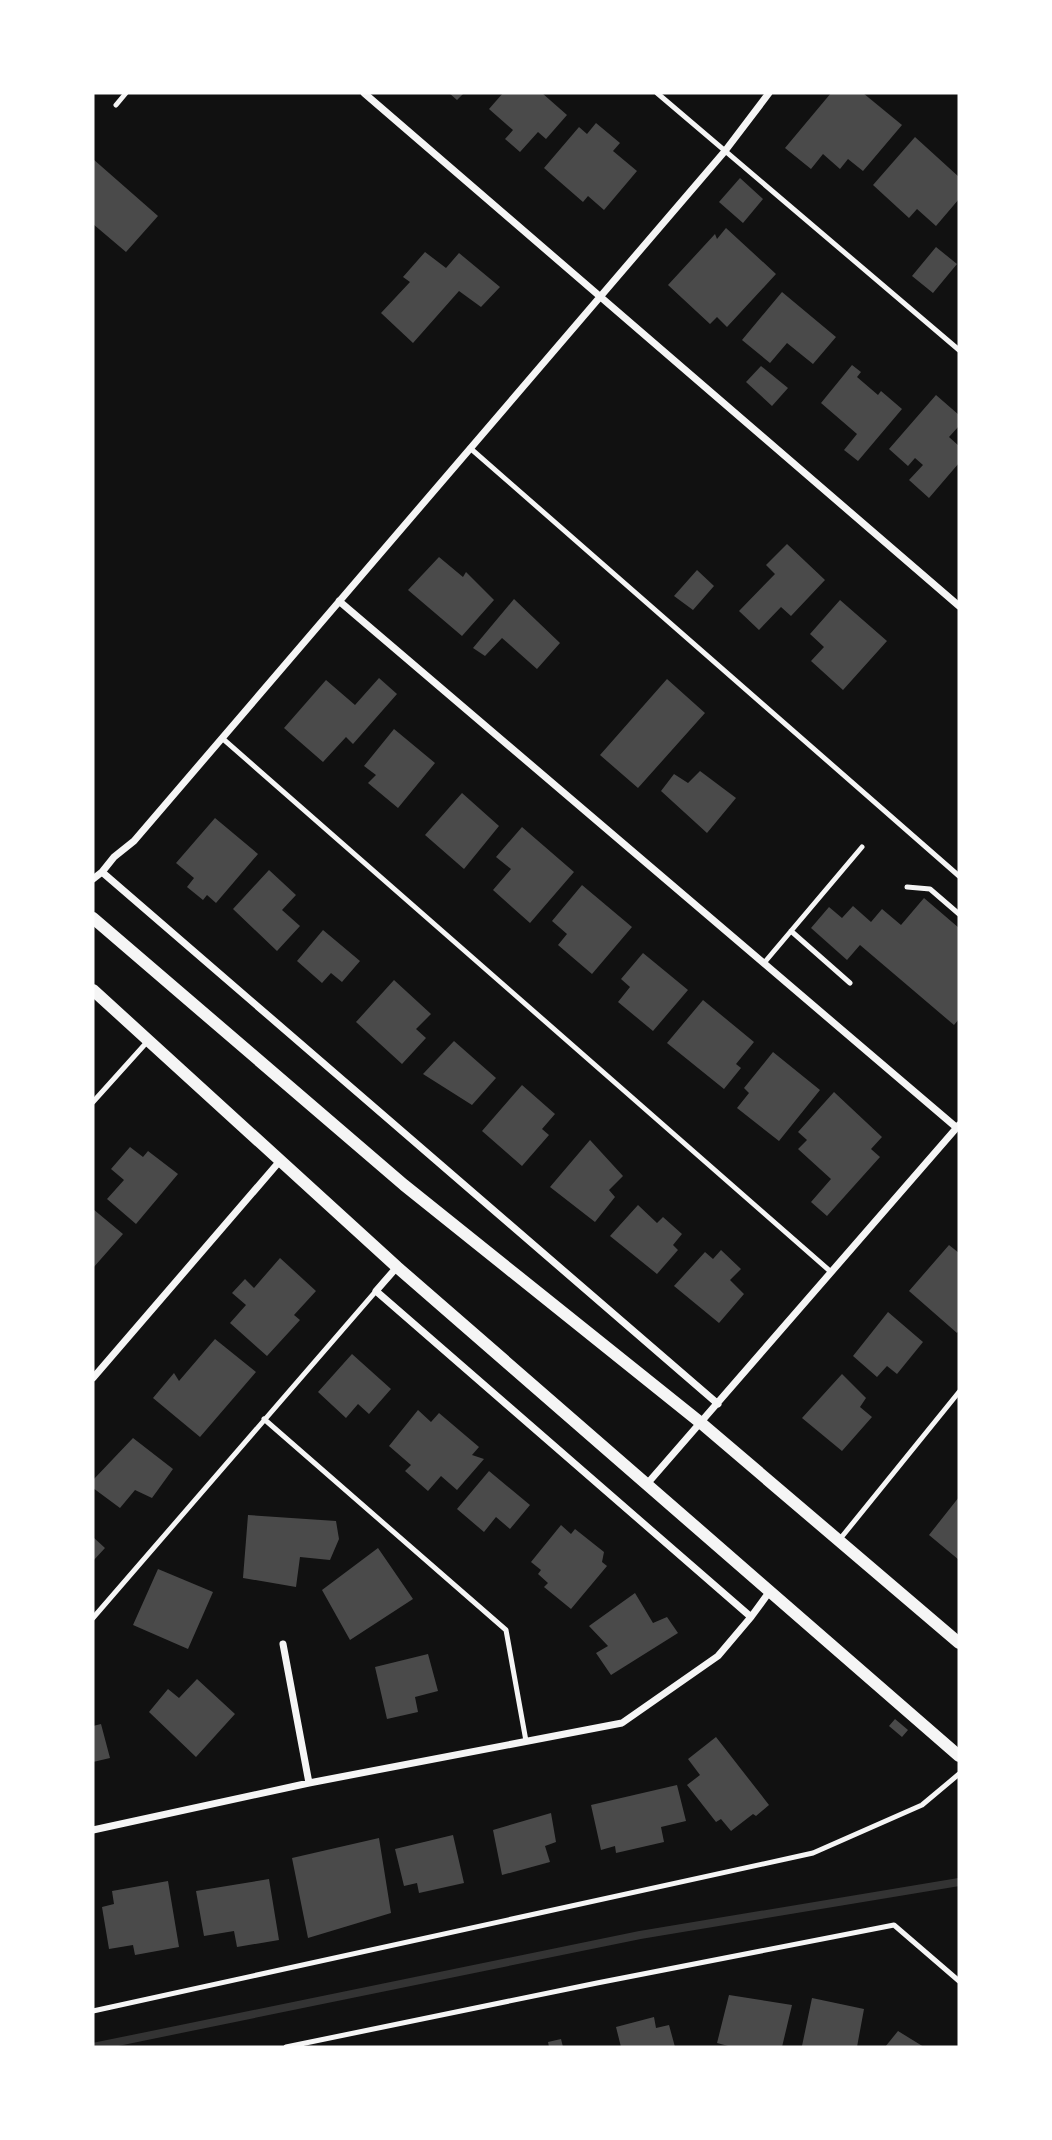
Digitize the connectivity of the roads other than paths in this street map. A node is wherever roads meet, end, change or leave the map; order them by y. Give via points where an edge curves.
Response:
1 (126, 93) edge
2 (364, 93) edge
3 (657, 93) edge
4 (769, 93) edge
5 (116, 105) dead end
6 (725, 151) junction
7 (600, 296) junction
8 (959, 350) edge
9 (470, 448) junction
10 (339, 601) junction
11 (959, 606) edge
12 (222, 738) junction
13 (862, 847) dead end
14 (102, 872) junction
15 (959, 876) edge
16 (93, 879) edge
17 (907, 887) dead end
18 (959, 914) edge
19 (93, 918) edge
20 (791, 931) junction
21 (764, 964) junction
22 (850, 983) dead end
23 (93, 990) edge
24 (149, 1040) junction
25 (93, 1102) edge
26 (958, 1126) edge
27 (279, 1162) junction
28 (397, 1267) junction
29 (831, 1272) junction
30 (376, 1291) junction
31 (93, 1378) edge
32 (959, 1392) edge
33 (718, 1404) junction
34 (264, 1419) junction
35 (701, 1423) junction
36 (647, 1484) junction
37 (839, 1542) junction
38 (770, 1591) junction
39 (751, 1617) junction
40 (93, 1618) edge
41 (959, 1643) edge
42 (283, 1644) dead end
43 (526, 1741) junction
44 (959, 1756) edge
45 (959, 1774) edge
46 (309, 1783) junction
47 (93, 1830) edge
48 (959, 1981) edge
49 (93, 2011) edge
50 (286, 2047) edge

1 - 5 lane
2 - 7 street
3 - 6 lane
4 - 6 street
6 - 7 street
6 - 8 lane
7 - 9 street
7 - 11 street
9 - 10 street
9 - 15 lane
10 - 12 street
10 - 21 street
12 - 14 street
12 - 29 lane
13 - 20 lane
14 - 16 street
14 - 33 street
17 - 18 lane via 930,889
19 - 35 street via 404,1185
20 - 21 lane
20 - 22 lane
21 - 26 street
23 - 24 street
24 - 25 lane
24 - 27 street
26 - 29 street
27 - 28 street
27 - 31 street
28 - 30 street
28 - 36 street
29 - 33 street
30 - 34 lane
30 - 39 street
32 - 37 lane
33 - 35 street
34 - 40 lane
34 - 43 lane via 506,1630
35 - 36 street
35 - 37 street
36 - 38 street
37 - 41 street
38 - 39 street
38 - 44 street
39 - 43 street via 718,1656 622,1723
42 - 46 street
43 - 46 street
45 - 49 lane via 922,1805 813,1853
46 - 47 street
48 - 50 lane via 894,1925

